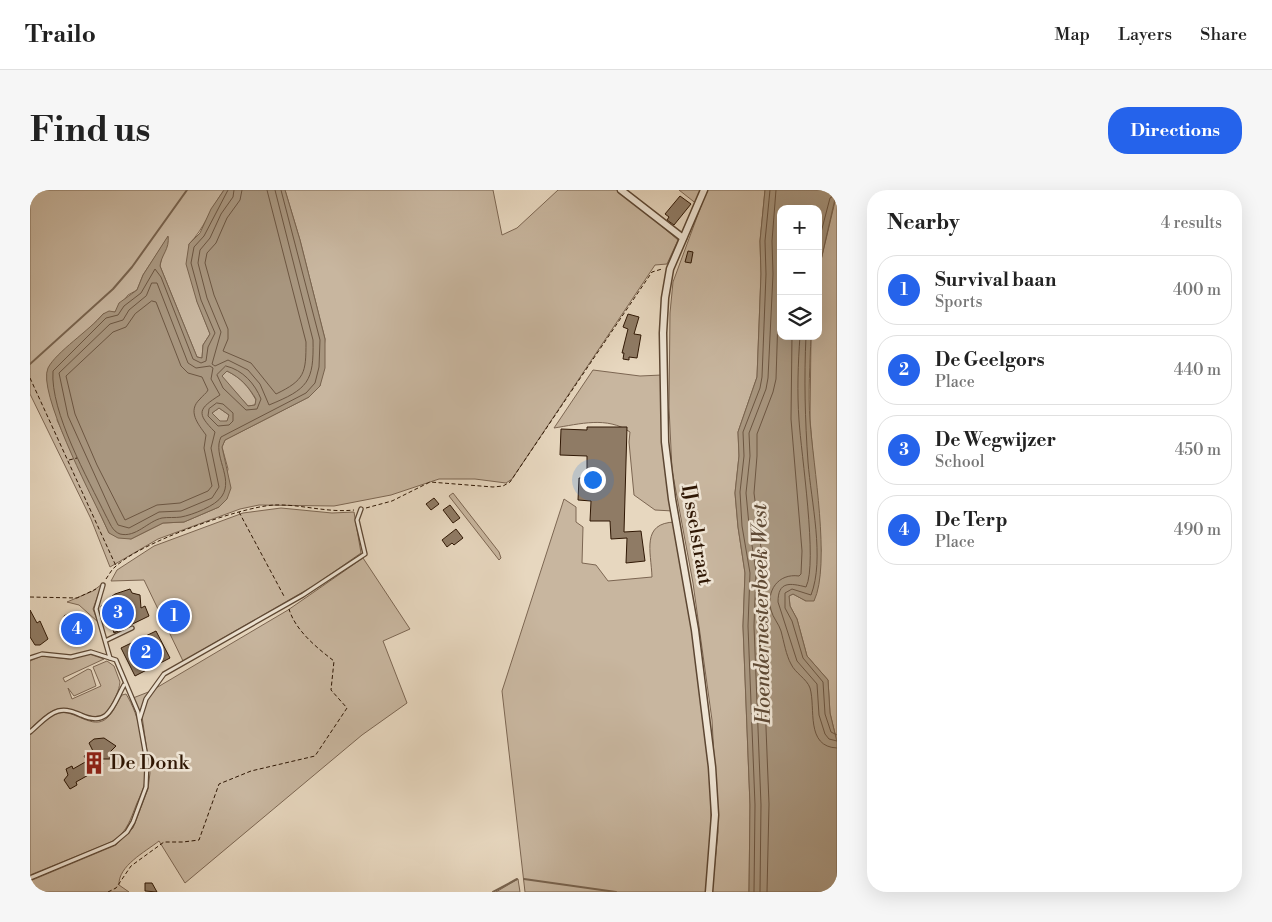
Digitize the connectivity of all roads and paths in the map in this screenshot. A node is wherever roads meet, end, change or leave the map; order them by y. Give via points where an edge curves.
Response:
1 (621, 190) edge
2 (704, 190) edge
3 (683, 238) junction
4 (670, 269) junction
5 (30, 378) edge
6 (77, 458) dead end
7 (69, 460) junction
8 (360, 509) junction
9 (239, 511) junction
10 (116, 566) junction
11 (103, 585) junction
12 (30, 597) edge
13 (287, 604) junction
14 (132, 628) dead end
15 (106, 640) junction
16 (30, 658) edge
17 (110, 658) junction
18 (124, 684) junction
19 (140, 718) junction
20 (30, 732) edge
21 (30, 878) edge
22 (108, 892) edge
23 (709, 892) edge

1 - 3 street
2 - 3 street, IJsselstraat
3 - 4 street, IJsselstraat
4 - 8 path via 652,272 510,482 493,487 430,482 392,501
4 - 23 street, IJsselstraat via 664,324 665,442 695,630 712,767 715,814
5 - 7 path
6 - 7 path
7 - 10 path
8 - 9 path via 325,511 277,505
8 - 13 lane via 357,520 365,554
9 - 10 path via 154,544
9 - 13 path
10 - 11 path
11 - 12 path via 77,598
11 - 15 lane via 96,609
13 - 19 lane via 164,674 146,699
13 - 22 path via 291,618 334,661 331,690 347,708 315,756 251,771 219,784 199,840 164,842 131,866 116,888
14 - 15 lane
15 - 17 lane
16 - 17 lane via 42,654 71,657 89,652
17 - 18 lane via 116,660
18 - 19 lane
18 - 20 lane via 103,718 90,719 59,711
19 - 21 lane via 148,780 129,830 110,845

